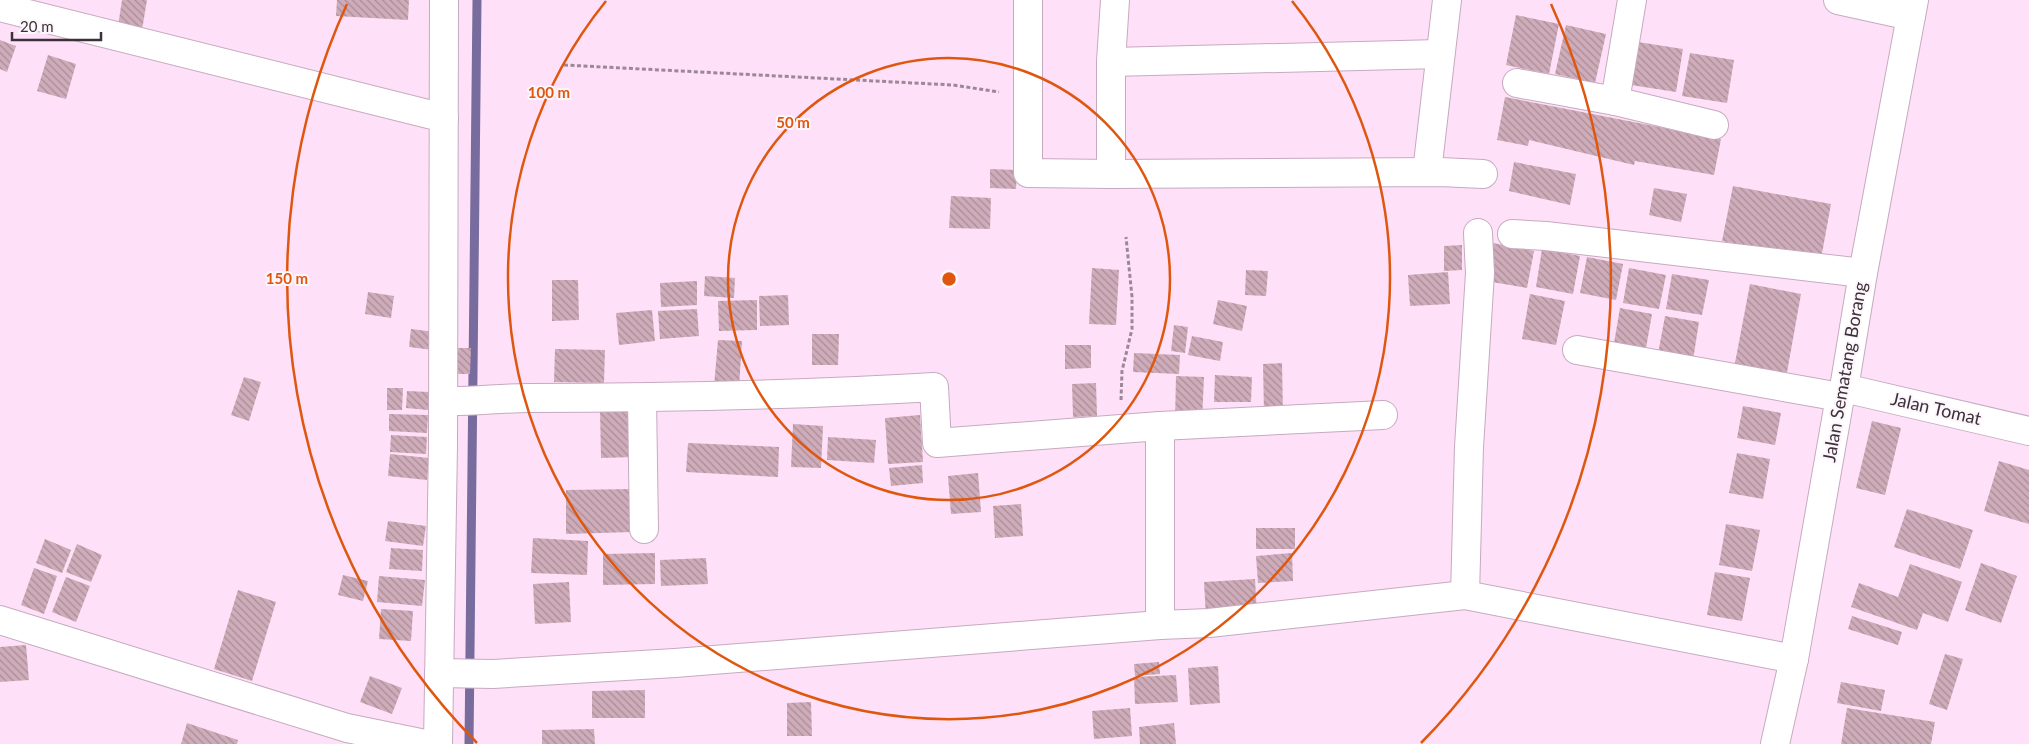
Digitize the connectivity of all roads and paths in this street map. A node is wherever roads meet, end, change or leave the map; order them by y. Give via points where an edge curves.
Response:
1 (444, 0) edge
2 (1028, 0) edge
3 (1115, 0) edge
4 (1447, 0) edge
5 (1632, 0) edge
6 (1838, 0) edge
7 (0, 7) edge
8 (1913, 8) edge
9 (1440, 54) junction
10 (1111, 62) junction
11 (564, 65) dead end
12 (1517, 83) dead end
13 (1027, 95) junction
14 (1615, 101) junction
15 (444, 118) junction
16 (1714, 125) dead end
17 (1427, 172) junction
18 (1111, 174) junction
19 (1484, 174) dead end
20 (1478, 233) dead end
21 (1512, 234) dead end
22 (1126, 238) dead end
23 (1863, 273) junction
24 (1577, 350) dead end
25 (1842, 392) junction
26 (642, 398) junction
27 (455, 401) junction
28 (1383, 415) dead end
29 (1160, 426) junction
30 (1120, 429) junction
31 (2029, 431) edge
32 (644, 529) dead end
33 (1465, 596) junction
34 (0, 620) edge
35 (1160, 625) junction
36 (1794, 659) junction
37 (450, 673) junction
38 (425, 744) edge
39 (438, 744) edge
40 (1775, 744) edge

1 - 15 street
2 - 13 street
3 - 10 street
4 - 9 street
5 - 14 street
6 - 8 street
7 - 15 street
8 - 23 street, Jalan Sematang Borang
9 - 10 street
9 - 17 street
10 - 18 street
11 - 13 path via 953,85
12 - 14 street
13 - 18 street via 1028,173
14 - 16 street
15 - 27 street
17 - 18 street
17 - 19 street
20 - 33 street via 1480,273 1469,447
21 - 23 street
22 - 30 path via 1132,321 1122,372
23 - 25 street, Jalan Sematang Borang
24 - 25 street, Jalan Tomat
25 - 31 street, Jalan Tomat
25 - 36 street, Jalan Sematang Borang
26 - 27 street
26 - 30 street via 934,387 937,443
26 - 32 street
27 - 37 street
28 - 29 street
29 - 30 street
29 - 35 street
33 - 35 street via 1209,623
33 - 36 street
34 - 38 street via 347,728
35 - 37 street via 675,663 493,674
36 - 40 street, Jalan Sematang Borang
37 - 39 street

